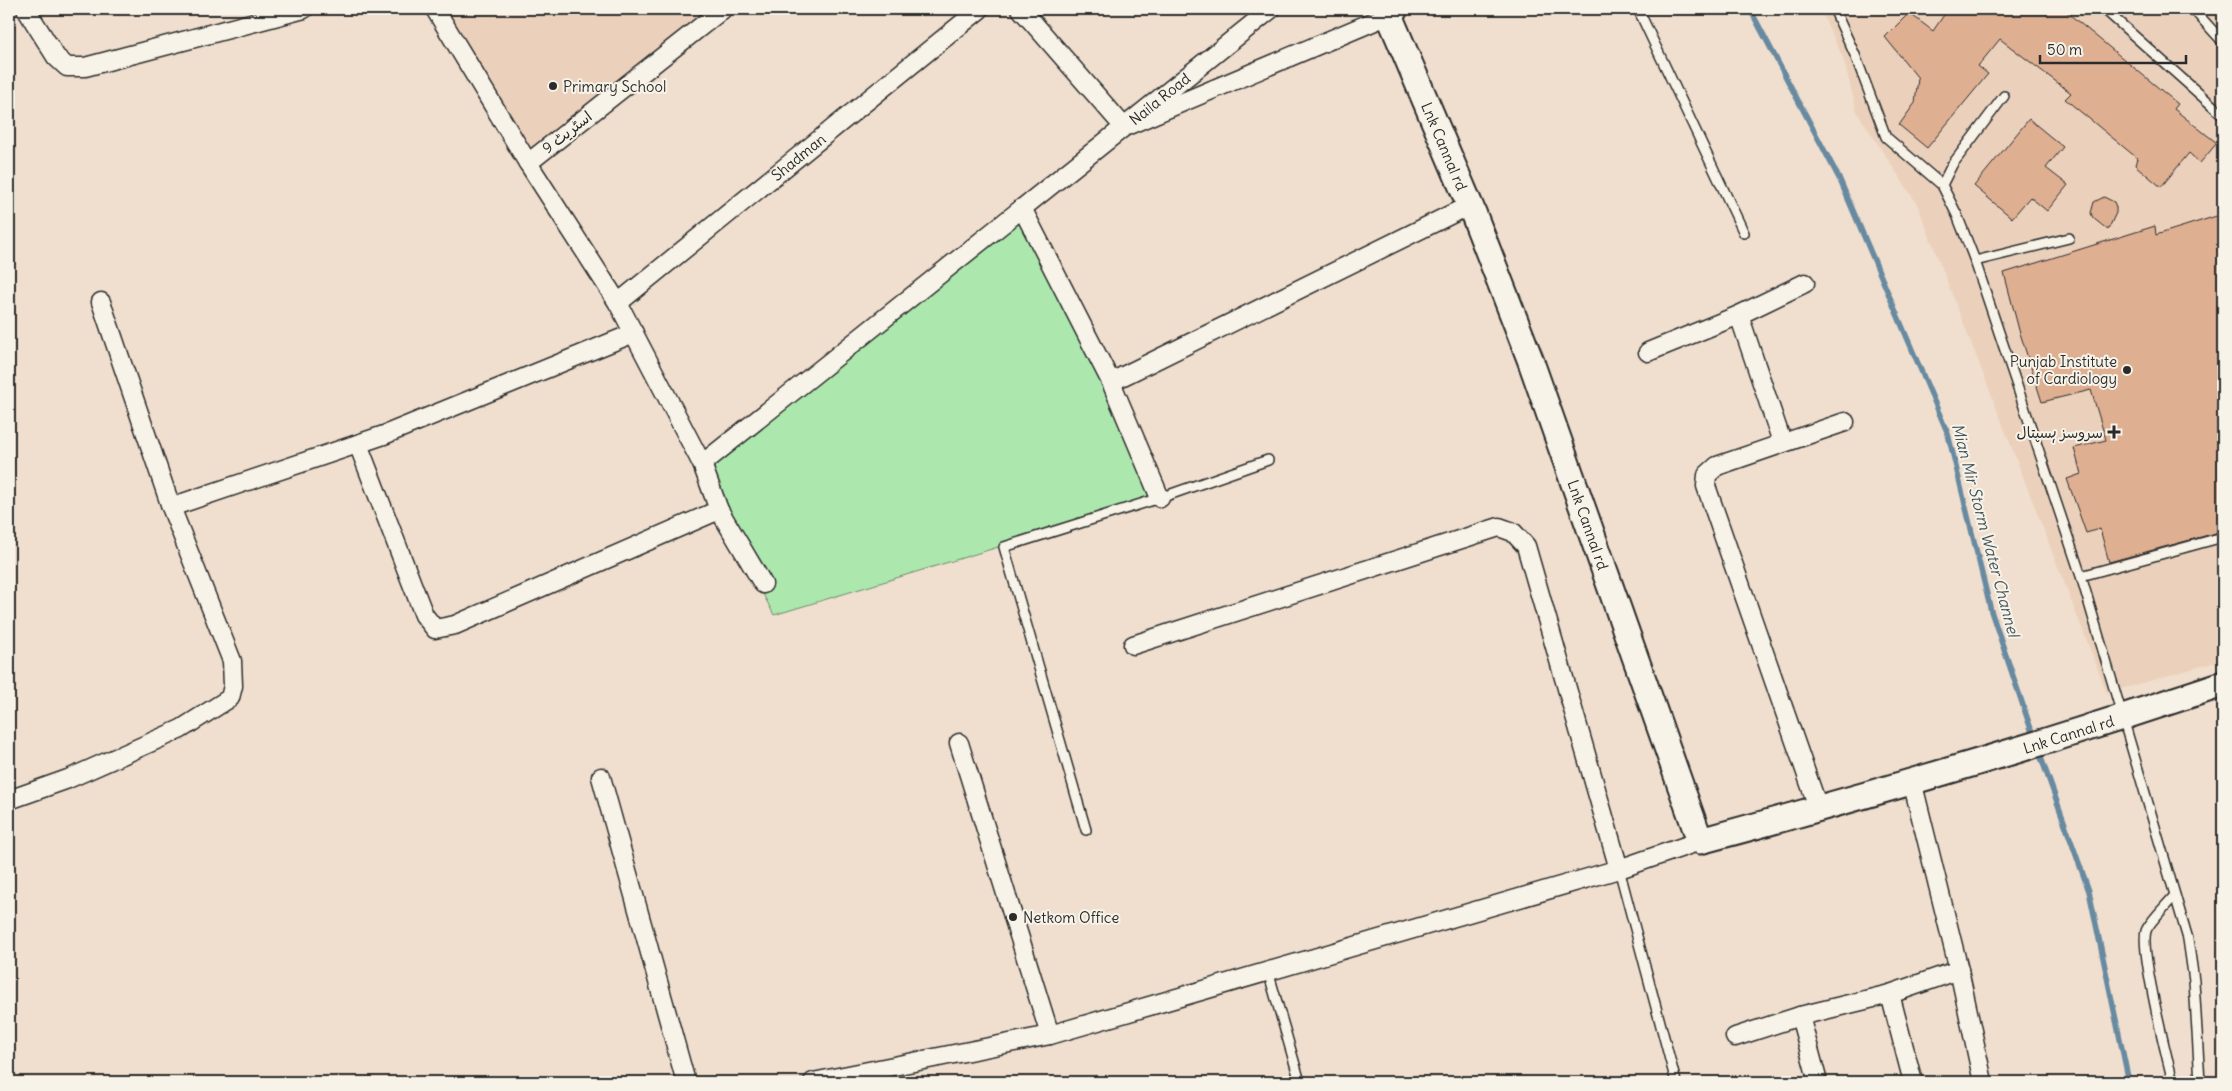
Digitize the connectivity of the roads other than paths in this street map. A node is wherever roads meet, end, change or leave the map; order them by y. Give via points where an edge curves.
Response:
1 (26, 9) edge
2 (304, 9) edge
3 (435, 9) edge
4 (723, 9) edge
5 (980, 9) edge
6 (1021, 9) edge
7 (1271, 9) edge
8 (1638, 9) edge
9 (1834, 9) edge
10 (2192, 9) edge
11 (2108, 10) edge
12 (1390, 11) edge
13 (253, 15) edge
14 (2223, 42) edge
15 (2004, 96) dead end
16 (2223, 116) edge
17 (1124, 127) junction
18 (528, 163) junction
19 (1942, 185) junction
20 (1470, 205) junction
21 (1022, 208) junction
22 (1744, 233) dead end
23 (2069, 238) dead end
24 (1975, 261) junction
25 (1805, 283) dead end
26 (101, 302) dead end
27 (618, 303) junction
28 (1739, 315) junction
29 (634, 333) junction
30 (1648, 352) dead end
31 (1111, 382) junction
32 (1845, 422) dead end
33 (1782, 442) junction
34 (358, 444) junction
35 (1268, 460) dead end
36 (702, 464) junction
37 (1160, 498) junction
38 (171, 507) junction
39 (719, 510) junction
40 (2223, 537) edge
41 (2081, 576) junction
42 (763, 584) dead end
43 (1134, 645) dead end
44 (2223, 684) edge
45 (2122, 718) junction
46 (959, 743) dead end
47 (601, 777) dead end
48 (1912, 782) junction
49 (9, 800) edge
50 (1819, 810) junction
51 (1086, 830) dead end
52 (1700, 841) junction
53 (1619, 869) junction
54 (2175, 896) junction
55 (1959, 970) junction
56 (1268, 972) junction
57 (1890, 994) junction
58 (1800, 1016) junction
59 (1050, 1035) junction
60 (1735, 1037) dead end
61 (686, 1082) edge
62 (813, 1082) edge
63 (1300, 1082) edge
64 (1676, 1082) edge
65 (1818, 1082) edge
66 (1913, 1082) edge
67 (1983, 1082) edge
68 (2173, 1082) edge
69 (2200, 1082) edge

1 - 13 street via 56,57 67,67 85,67
2 - 13 street
3 - 18 street
4 - 18 street, اسٹریٹ 9
5 - 27 street, Shadman
6 - 17 street, Naila Road
7 - 17 street, Naila Road
8 - 22 lane
9 - 19 lane via 1886,137
10 - 14 lane
11 - 16 lane
12 - 17 street
12 - 20 street, Lnk Cannal rd
15 - 19 lane via 1952,164
17 - 21 street
18 - 27 street
19 - 24 lane
20 - 31 street
20 - 52 street, Lnk Cannal rd via 1530,359
21 - 31 street
21 - 36 street
23 - 24 lane
24 - 41 lane
25 - 28 street
26 - 38 street
27 - 29 street
28 - 30 street
28 - 33 street
29 - 34 street
29 - 36 street
31 - 37 street
32 - 33 street
33 - 50 street via 1717,466 1707,475 1706,486
34 - 38 street
34 - 39 street via 424,616 435,629 455,625
35 - 37 lane
36 - 39 street
37 - 51 lane via 1004,547
38 - 49 street via 232,661 230,698 181,729 68,779
39 - 42 street
40 - 41 lane
41 - 45 lane
43 - 53 street via 1499,527 1513,532 1526,546
44 - 45 street, Lnk Cannal rd
45 - 48 street, Lnk Cannal rd
45 - 54 lane
46 - 59 street
47 - 61 street
48 - 50 street, Lnk Cannal rd
48 - 55 street
50 - 52 street, Lnk Cannal rd
52 - 53 street
53 - 56 street
53 - 64 lane
54 - 68 lane via 2146,931 2153,990
54 - 69 lane via 2188,939 2194,981
55 - 57 street
55 - 67 street
56 - 59 street
56 - 63 lane
57 - 58 street
57 - 66 street
58 - 60 street
58 - 65 street
59 - 62 street

